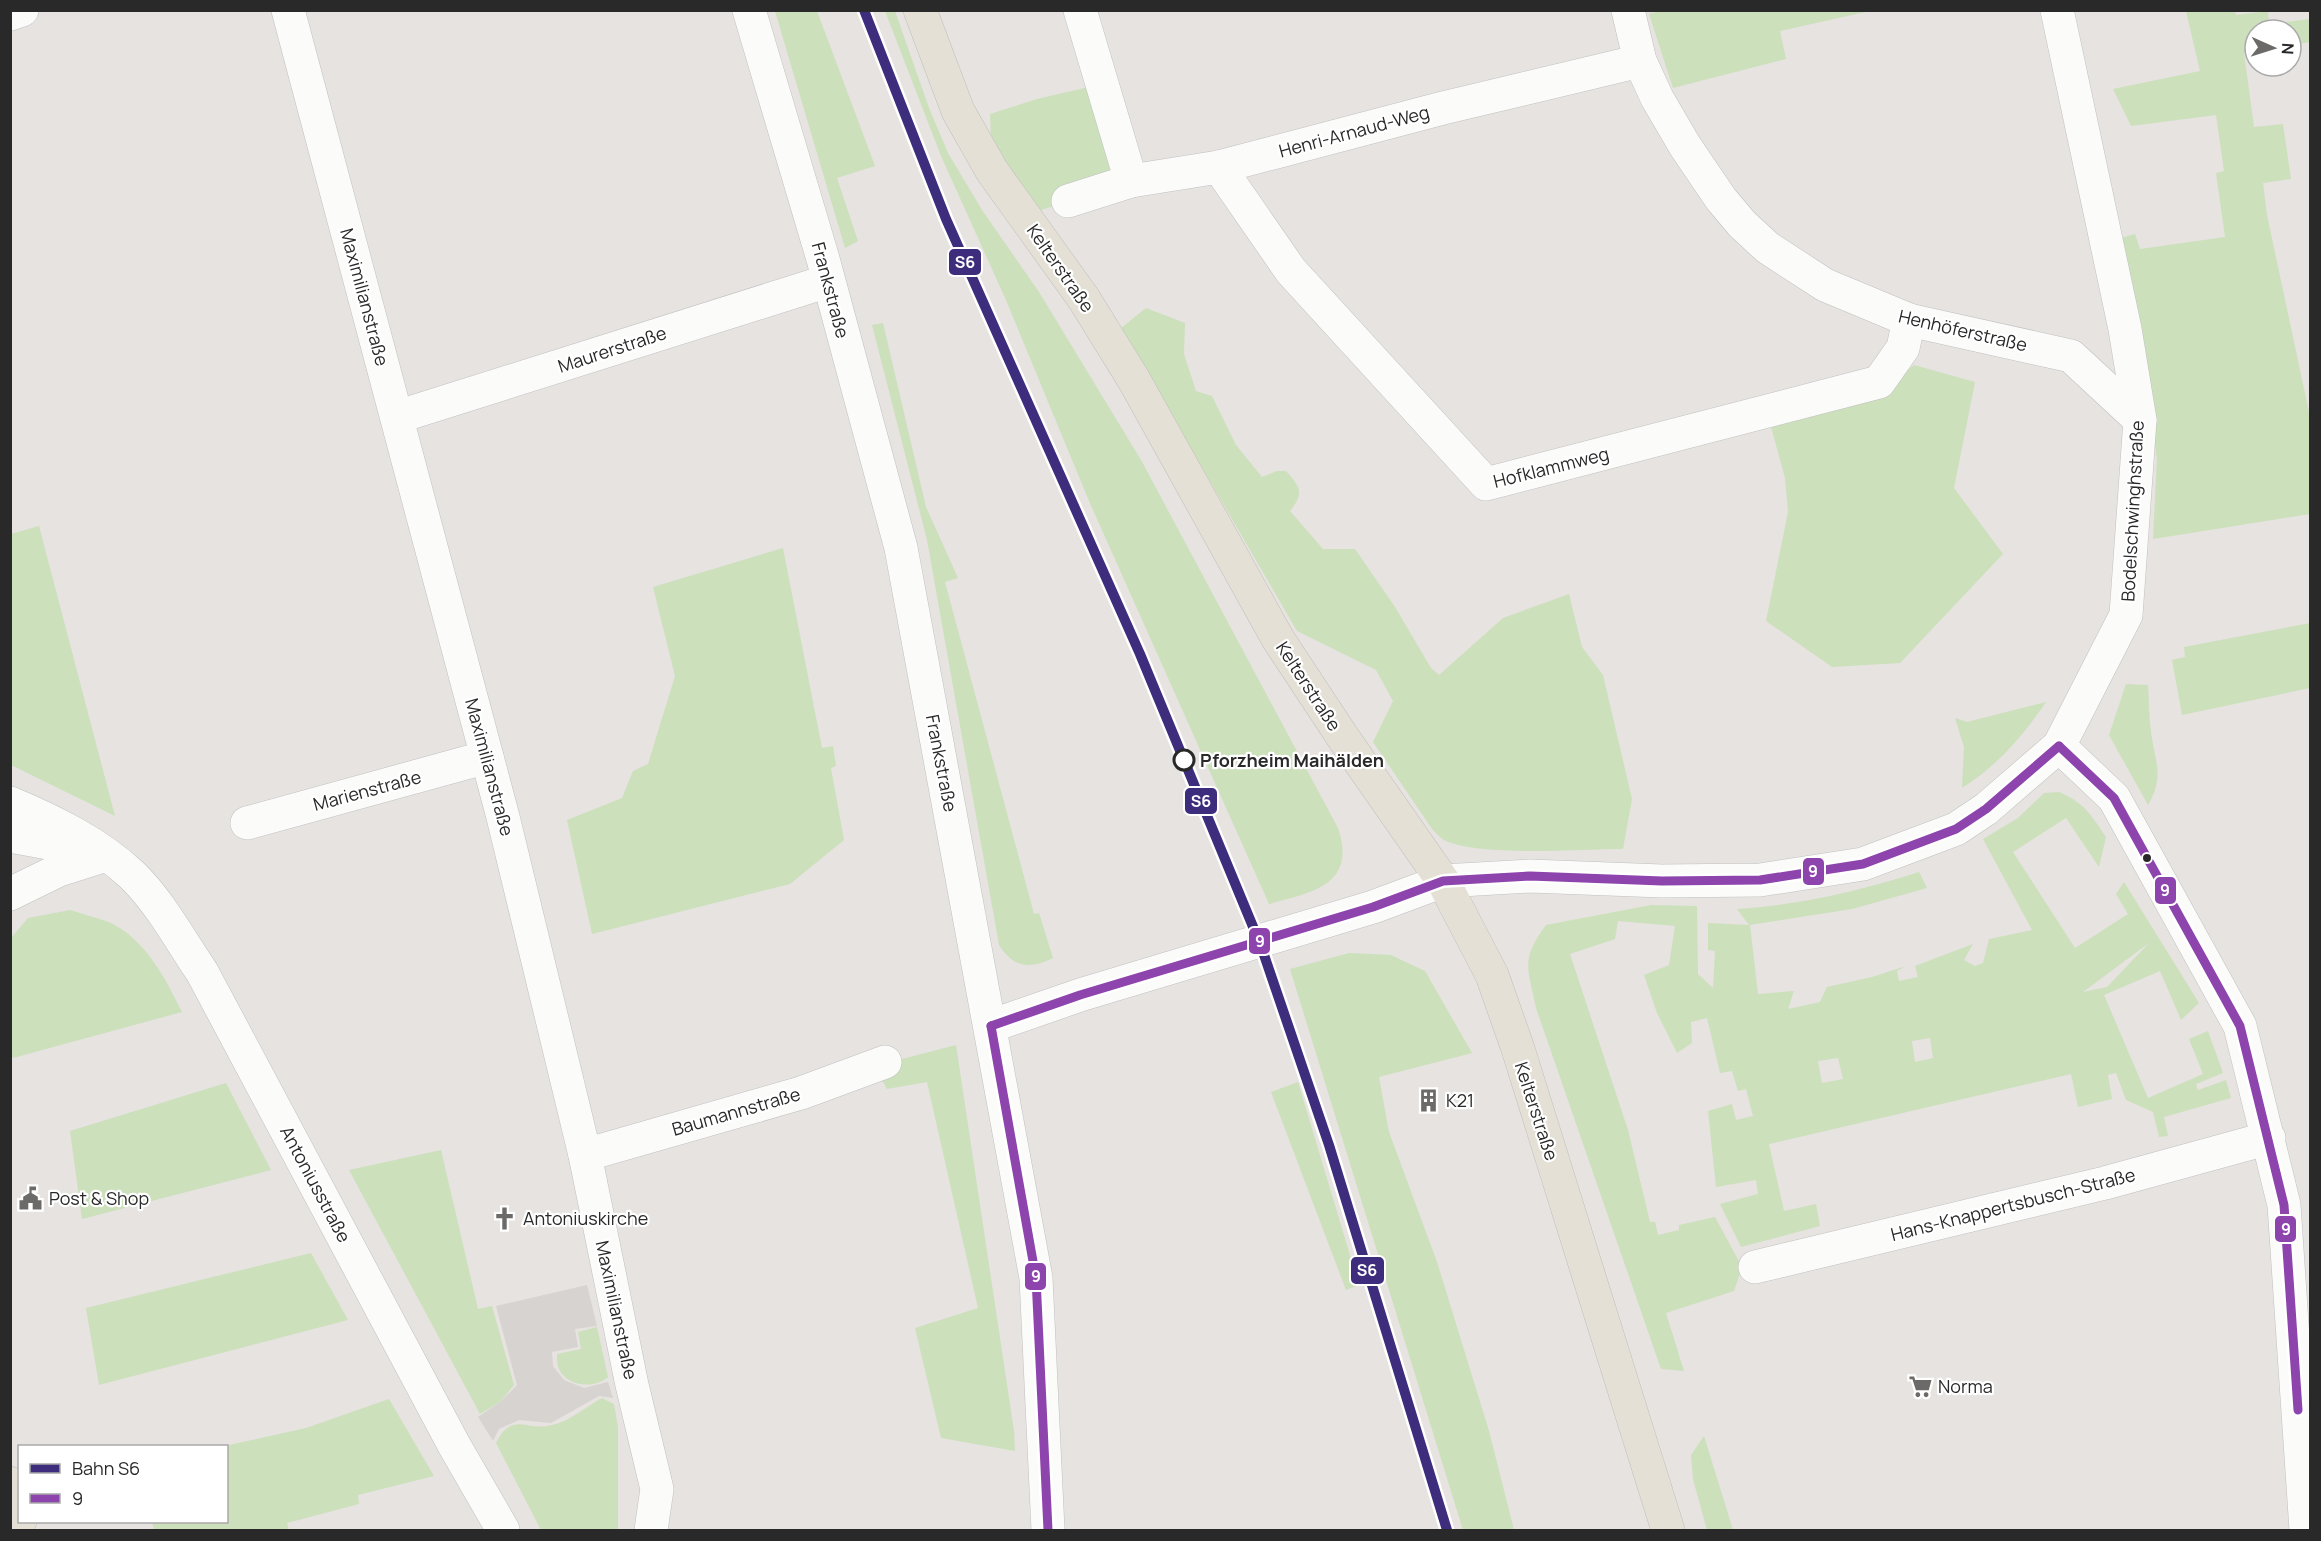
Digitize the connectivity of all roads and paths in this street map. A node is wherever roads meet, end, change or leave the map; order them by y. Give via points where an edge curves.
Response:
1 (22, 10) edge
2 (288, 10) edge
3 (749, 10) edge
4 (920, 10) edge
5 (1080, 10) edge
6 (1628, 10) edge
7 (2057, 10) edge
8 (10, 15) edge
9 (1640, 61) junction
10 (1219, 167) junction
11 (1131, 181) junction
12 (1068, 201) dead end
13 (828, 280) junction
14 (1909, 320) junction
15 (397, 417) junction
16 (2140, 420) junction
17 (2059, 746) junction
18 (488, 757) junction
19 (10, 803) edge
20 (247, 823) dead end
21 (10, 836) edge
22 (106, 855) junction
23 (1443, 881) junction
24 (10, 894) edge
25 (991, 1026) junction
26 (885, 1062) dead end
27 (2270, 1138) junction
28 (585, 1155) junction
29 (1755, 1267) dead end
30 (2304, 1410) edge
31 (10, 1483) edge
32 (18, 1513) edge
33 (503, 1530) edge
34 (651, 1530) edge
35 (1048, 1530) edge
36 (1668, 1530) edge
37 (2306, 1530) edge

1 - 8 street
2 - 15 street, Maximilianstraße
3 - 13 street, Frankstraße
4 - 23 main road, Kelterstraße via 958,111 992,171 1084,299 1122,361 1278,639
5 - 11 street
6 - 9 street, Henhöferstraße
7 - 16 street, Bodelschwinghstraße via 2125,329
9 - 10 street, Henri-Arnaud-Weg
9 - 14 street, Henhöferstraße via 1685,146 1742,224 1768,248 1825,285
10 - 11 street, Henri-Arnaud-Weg
10 - 14 street, Hofklammweg via 1292,272 1486,484 1879,382 1903,348
11 - 12 street, Henri-Arnaud-Weg
13 - 15 street, Maurerstraße
13 - 25 street, Frankstraße via 901,548
14 - 16 street, Henhöferstraße via 2072,356
15 - 18 street, Maximilianstraße
16 - 17 street, Bodelschwinghstraße via 2126,615
17 - 23 street, Bodelschwinghstraße via 1956,829 1863,864 1760,880 1530,876
17 - 27 street via 2114,798 2240,1026
18 - 20 street, Marienstraße
18 - 28 street, Maximilianstraße
19 - 22 street, Antoniusstraße via 63,828
21 - 22 street, Antoniusstraße
22 - 24 street via 59,870
22 - 33 street, Antoniusstraße via 154,901 202,972
23 - 25 street, Bodelschwinghstraße
23 - 36 main road, Kelterstraße via 1492,975 1518,1049
25 - 35 street, Frankstraße via 1036,1278
26 - 28 street, Baumannstraße via 801,1093
27 - 29 street, Hans-Knappertsbusch-Straße via 2105,1183
27 - 30 street via 2284,1205
28 - 34 street, Maximilianstraße via 657,1489
30 - 37 street
31 - 32 main road

